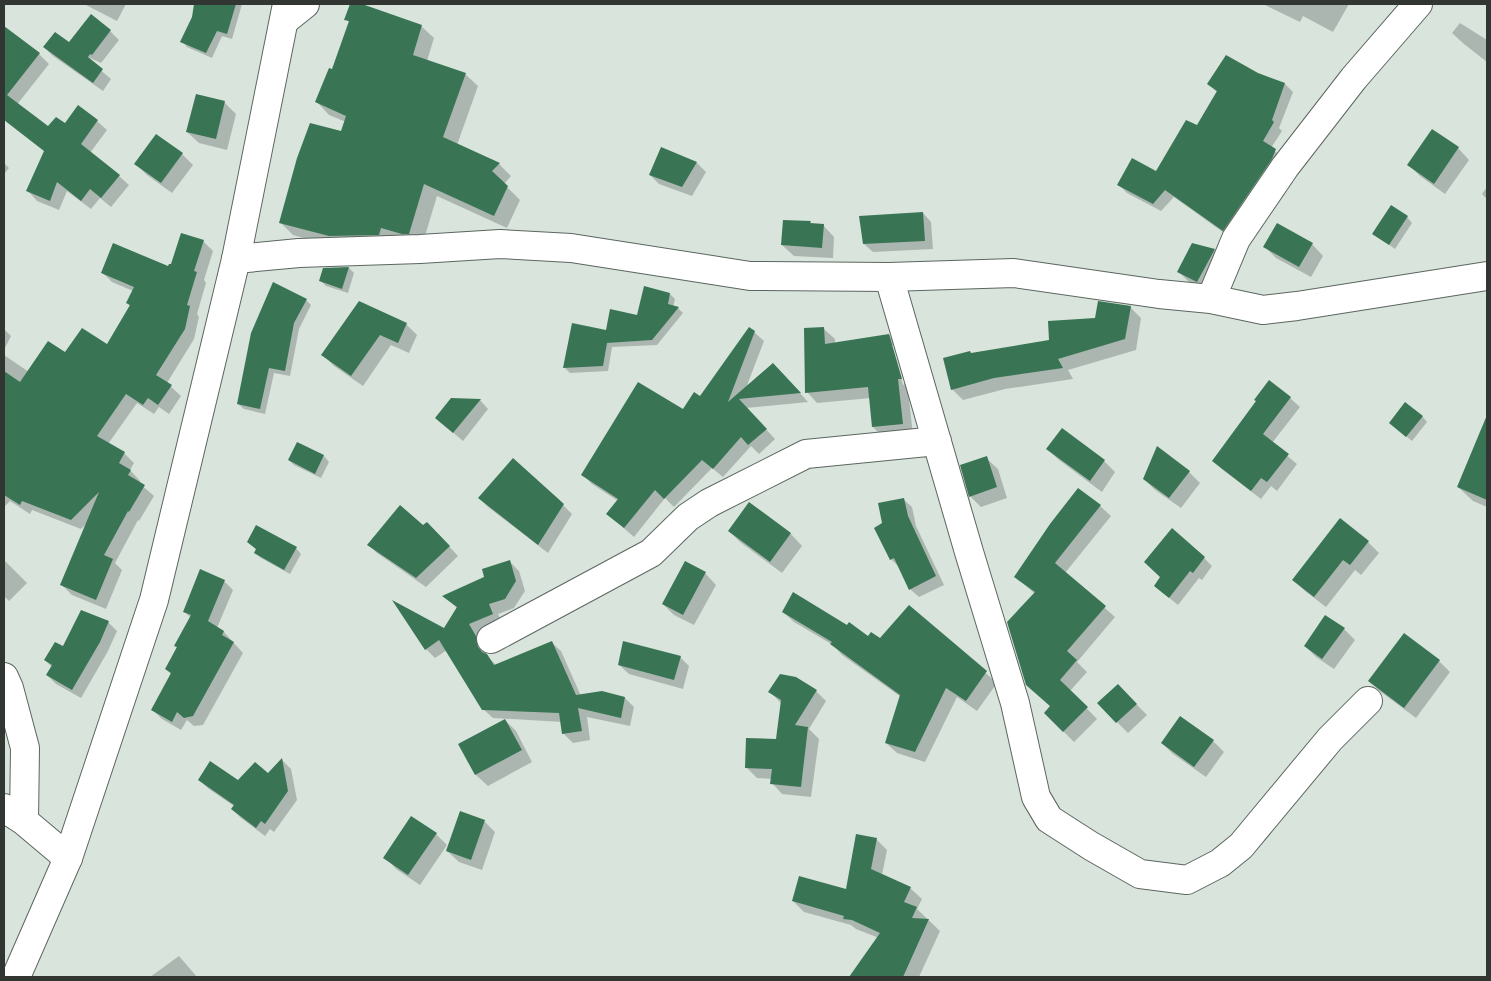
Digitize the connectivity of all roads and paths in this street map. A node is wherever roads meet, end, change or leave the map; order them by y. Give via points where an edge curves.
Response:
1 (1418, 4) edge
2 (292, 9) edge
3 (236, 259) junction
4 (1487, 276) edge
5 (889, 277) junction
6 (1211, 299) junction
7 (937, 441) junction
8 (491, 639) dead end
9 (4, 677) edge
10 (1368, 701) dead end
11 (14, 814) edge
12 (68, 858) junction
13 (16, 977) edge

1 - 6 street via 1354,78 1285,167 1236,239
2 - 3 street
3 - 5 street via 500,244 571,248 750,276
3 - 12 street via 154,600
4 - 6 street via 1263,310
5 - 6 street via 1014,273
5 - 7 street
7 - 8 street via 806,454 709,503 688,517 651,553
7 - 10 street via 1015,703 1036,797 1049,818 1091,846 1140,874 1187,880 1220,863 1241,846 1330,740
9 - 11 street via 25,748
11 - 12 street
12 - 13 street

